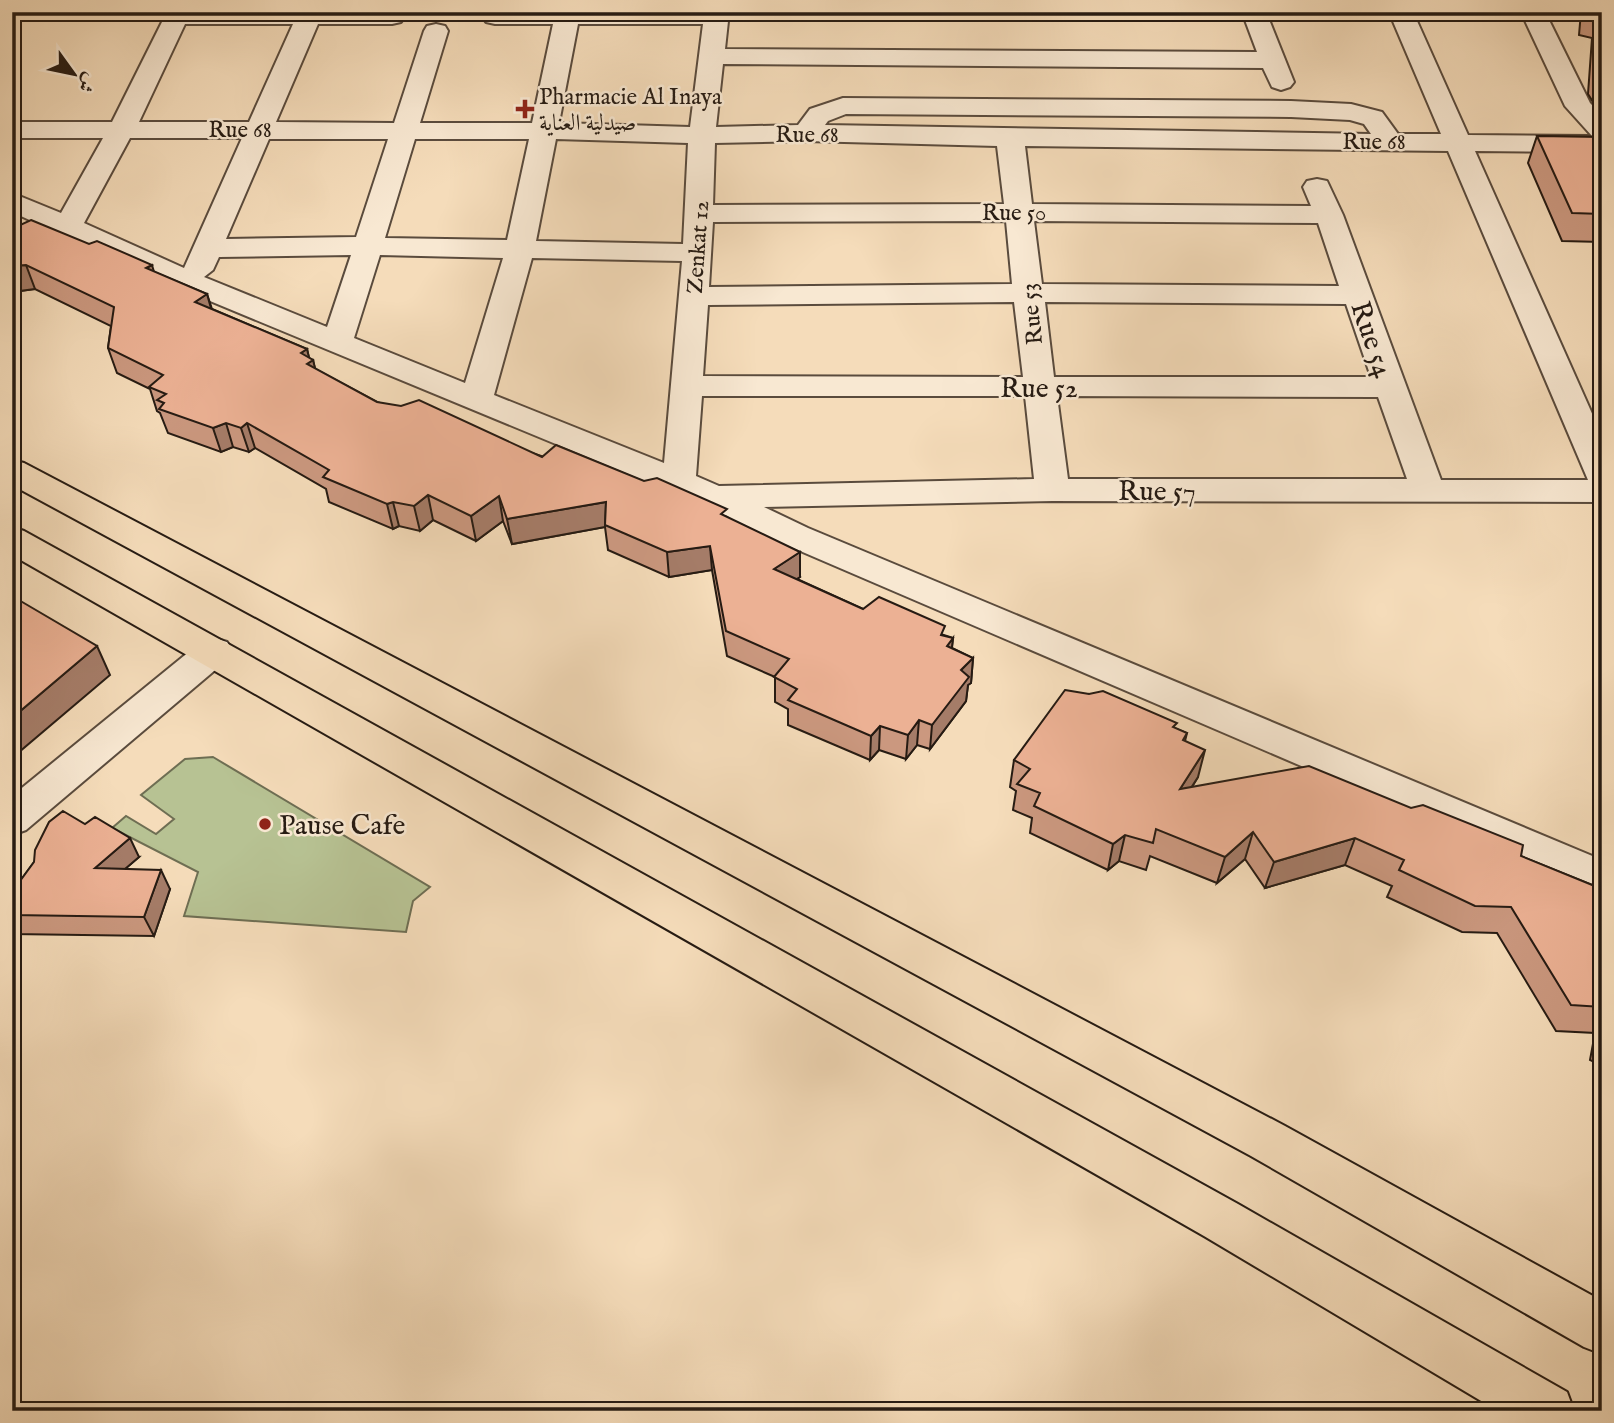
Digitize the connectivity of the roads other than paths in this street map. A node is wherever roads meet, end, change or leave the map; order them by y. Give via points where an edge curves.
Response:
1 (1254, 12) edge
2 (1401, 12) edge
3 (1532, 12) edge
4 (178, 14) edge
5 (567, 14) edge
6 (310, 15) edge
7 (393, 15) edge
8 (717, 15) edge
9 (473, 25) edge
10 (710, 56) junction
11 (1272, 60) junction
12 (1291, 109) junction
13 (259, 128) junction
14 (122, 129) junction
15 (12, 130) edge
16 (403, 130) junction
17 (545, 131) junction
18 (1602, 131) edge
19 (806, 133) junction
20 (702, 135) junction
21 (1010, 138) junction
22 (1390, 141) junction
23 (1458, 142) junction
24 (1602, 144) edge
25 (1317, 187) dead end
26 (12, 201) edge
27 (1019, 212) junction
28 (699, 214) junction
29 (1329, 215) junction
30 (68, 225) junction
31 (367, 246) junction
32 (209, 248) junction
33 (520, 248) junction
34 (697, 253) junction
35 (192, 283) junction
36 (1028, 293) junction
37 (1358, 295) junction
38 (694, 296) junction
39 (338, 341) junction
40 (687, 386) junction
41 (1039, 387) junction
42 (1390, 387) junction
43 (477, 398) junction
44 (12, 471) edge
45 (1602, 475) edge
46 (679, 482) junction
47 (1052, 490) junction
48 (1428, 491) junction
49 (1602, 491) edge
50 (713, 496) junction
51 (12, 539) edge
52 (214, 651) junction
53 (12, 819) edge
54 (1602, 878) edge
55 (1602, 1329) edge
56 (1548, 1411) edge

1 - 11 street
2 - 23 street
3 - 18 street via 1578,106
4 - 6 street
4 - 14 street
5 - 8 street
5 - 9 street
5 - 17 street
6 - 7 street
6 - 13 street
7 - 9 street via 386,31
8 - 10 street, Zenkat 12
9 - 16 street
10 - 11 street
10 - 20 street, Zenkat 12
11 - 12 street
12 - 19 street via 844,106 819,115
12 - 22 street via 1351,112 1373,118
13 - 14 street, Rue 68
13 - 16 street, Rue 68
13 - 32 street
14 - 15 street, Rue 68
14 - 30 street
16 - 17 street, Rue 68
16 - 31 street
17 - 20 street, Rue 68
17 - 33 street
19 - 20 street, Rue 68
19 - 21 street, Rue 68
20 - 28 street, Zenkat 12
21 - 22 street, Rue 68
21 - 27 street, Rue 53
22 - 23 street, Rue 68
23 - 24 street, Rue 68
23 - 45 street
25 - 29 street, Rue 54
26 - 30 street
27 - 28 street, Rue 50
27 - 29 street, Rue 50
27 - 36 street, Rue 53
28 - 34 street, Zenkat 12
29 - 37 street, Rue 54
30 - 35 street
31 - 32 street
31 - 33 street
31 - 39 street
32 - 35 street
33 - 34 street
33 - 43 street
34 - 38 street, Zenkat 12
35 - 39 street
36 - 37 street
36 - 38 street
36 - 41 street, Rue 53
37 - 42 street, Rue 54
38 - 40 street, Zenkat 12
39 - 43 street
40 - 41 street, Rue 52
40 - 46 street, Zenkat 12
41 - 42 street, Rue 52
41 - 47 street, Rue 53
42 - 48 street, Rue 54
43 - 46 street
44 - 55 main road via 1268,1142
46 - 50 street
47 - 48 street, Rue 57
47 - 50 street, Rue 57
48 - 49 street, Rue 57
50 - 54 street via 796,536
51 - 52 main road
52 - 53 street
52 - 56 main road via 1221,1220

